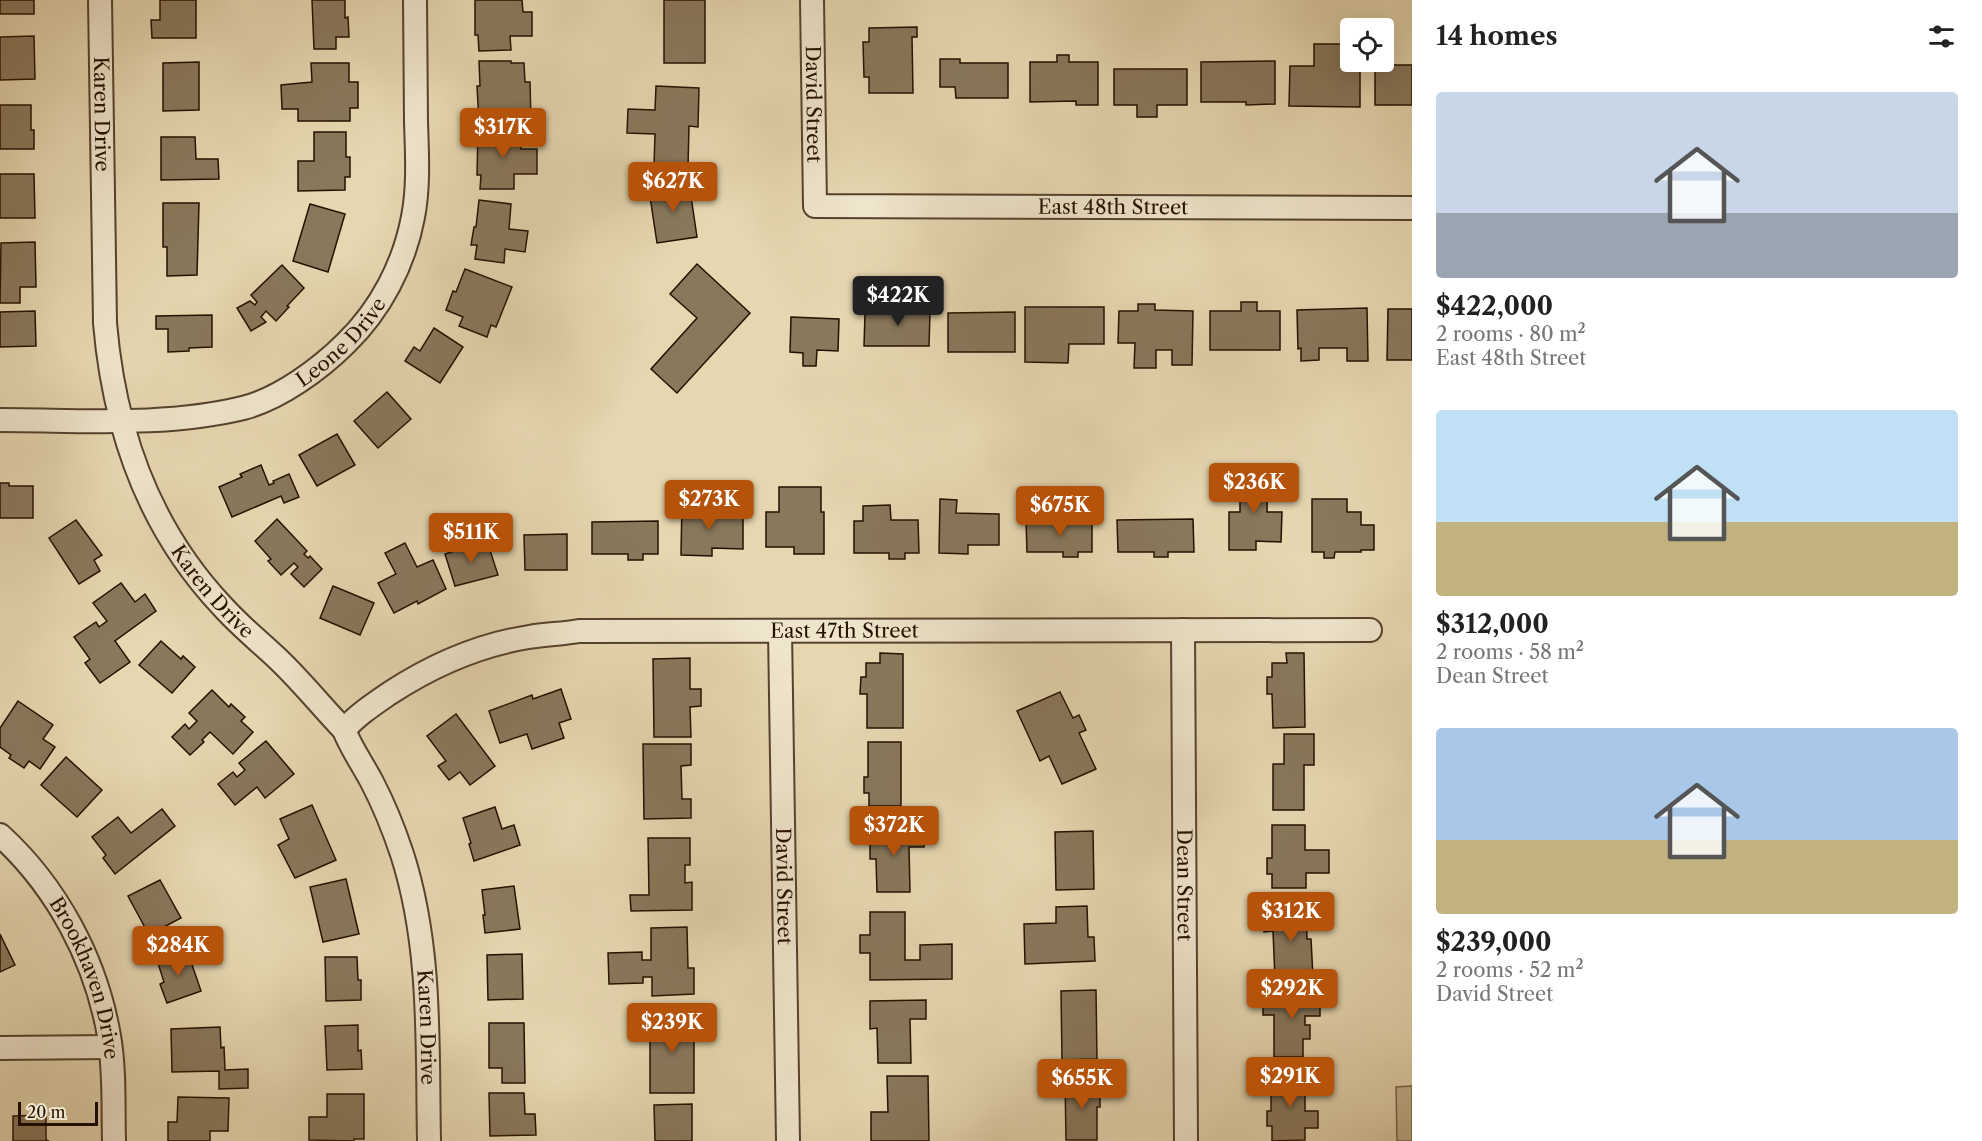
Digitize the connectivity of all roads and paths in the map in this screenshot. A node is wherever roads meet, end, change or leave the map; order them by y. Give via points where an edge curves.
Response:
1 (100, 0) edge
2 (415, 0) edge
3 (812, 0) edge
4 (815, 206) joint
5 (1412, 208) edge
6 (0, 420) edge
7 (121, 420) junction
8 (1183, 630) junction
9 (1370, 630) dead end
10 (780, 631) junction
11 (344, 730) junction
12 (0, 835) edge
13 (110, 1047) junction
14 (0, 1048) edge
15 (114, 1141) edge
16 (429, 1141) edge
17 (788, 1141) edge
18 (1186, 1141) edge

1 - 7 street, Karen Drive via 105,323
2 - 7 street, Leone Drive via 417,180 413,217 388,286 362,328 311,375 255,404 194,417
3 - 4 street, David Street
4 - 5 street, East 48th Street
6 - 7 street, Leone Drive
7 - 11 street, Karen Drive via 147,496 176,548 223,608 279,660
8 - 9 street, East 47th Street
8 - 10 street, East 47th Street
8 - 18 street, Dean Street
10 - 11 street, East 47th Street via 579,631 518,639 457,656 423,673 380,699
10 - 17 street, David Street
11 - 16 street, Karen Drive via 373,784 402,854 422,937
12 - 13 street, Brookhaven Drive via 48,889 84,953 100,999
13 - 14 street
13 - 15 street, Brookhaven Drive

